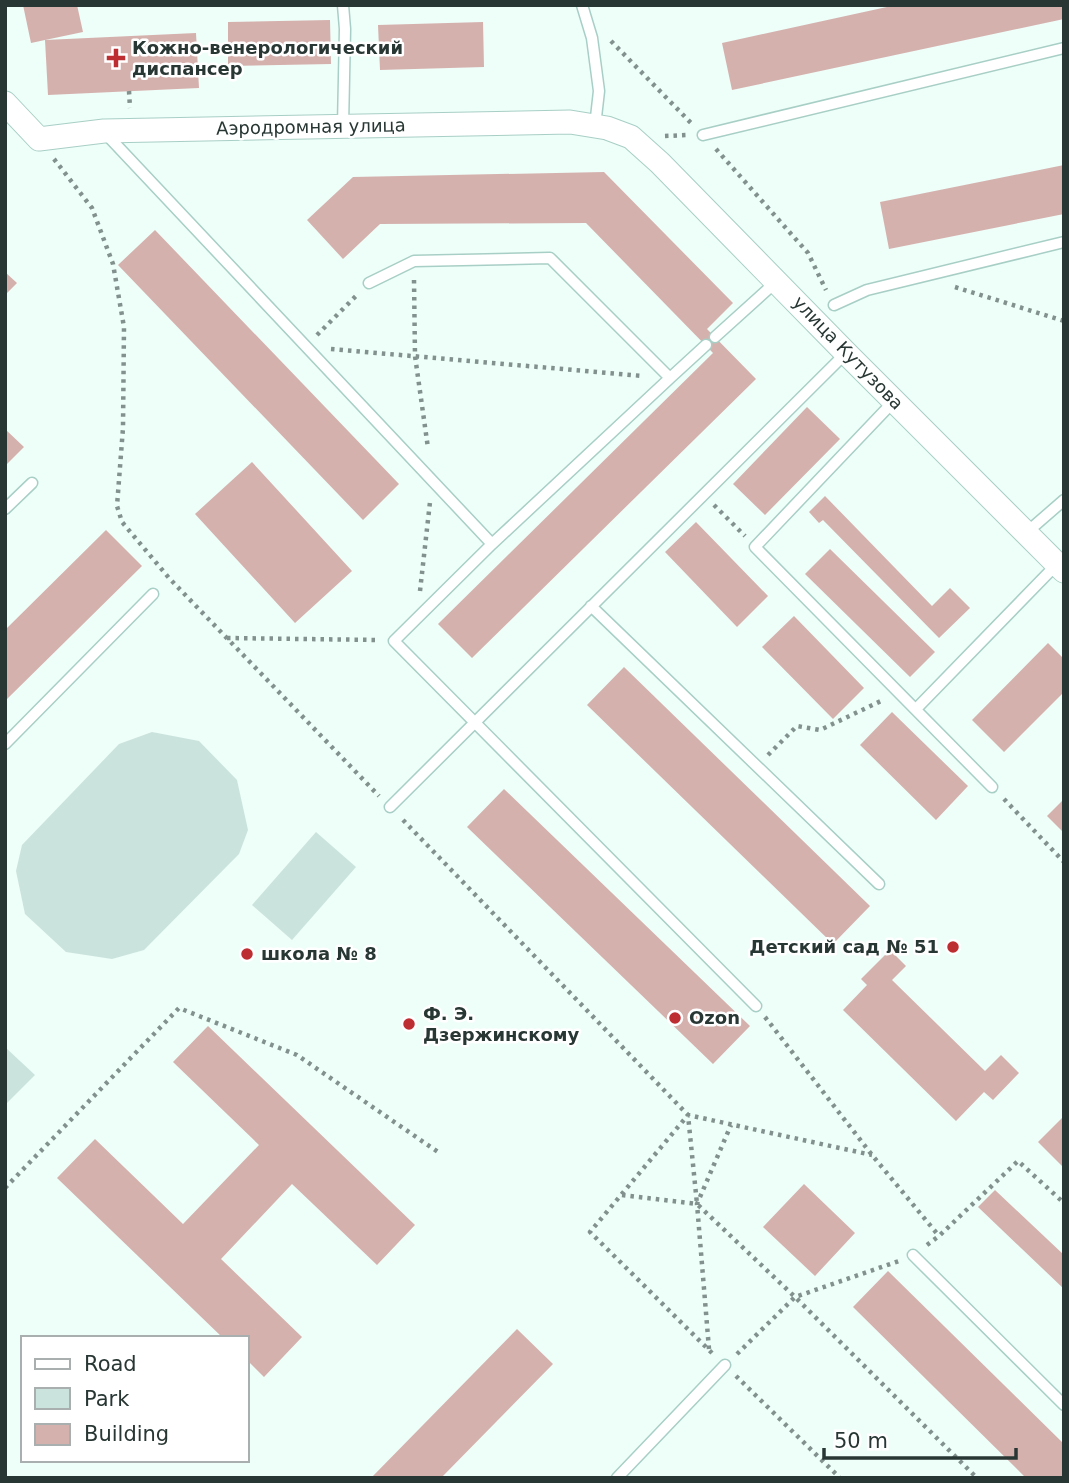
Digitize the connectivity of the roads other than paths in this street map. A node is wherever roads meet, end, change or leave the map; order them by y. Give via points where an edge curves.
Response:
1 (343, 5) edge
2 (583, 10) edge
3 (1064, 48) edge
4 (5, 103) edge
5 (342, 126) junction
6 (595, 126) junction
7 (104, 131) junction
8 (703, 135) road end
9 (631, 137) joint
10 (1064, 242) edge
11 (777, 281) junction
12 (369, 284) road end
13 (834, 305) road end
14 (715, 337) dead end
15 (706, 345) dead end
16 (846, 353) junction
17 (670, 378) junction
18 (894, 401) junction
19 (32, 483) dead end
20 (1064, 500) edge
21 (5, 509) edge
22 (1026, 533) junction
23 (492, 544) junction
24 (1060, 567) edge
25 (153, 594) dead end
26 (591, 606) junction
27 (916, 709) junction
28 (474, 722) junction
29 (5, 744) edge
30 (992, 787) road end
31 (390, 807) road end
32 (878, 884) dead end
33 (756, 1006) road end
34 (913, 1255) dead end
35 (725, 1365) dead end
36 (1064, 1405) edge
37 (617, 1478) edge

1 - 5 lane
2 - 6 lane via 599,91
3 - 8 lane
4 - 7 street, Аэродромная улица via 39,139
5 - 6 street, Аэродромная улица via 570,122
5 - 7 street, Аэродромная улица
6 - 9 street, Аэродромная улица
7 - 23 lane
9 - 11 street, улица Кутузова
10 - 13 lane via 867,290
11 - 14 lane
11 - 16 street, улица Кутузова
12 - 17 lane via 414,261 550,258
15 - 17 lane
16 - 18 street, улица Кутузова
16 - 26 lane
17 - 23 lane
18 - 22 street, улица Кутузова
18 - 27 lane via 755,547
19 - 21 lane
20 - 22 lane
22 - 24 street, улица Кутузова
23 - 28 lane via 394,640
24 - 27 lane
25 - 29 lane
26 - 28 lane
26 - 32 lane
27 - 30 lane
28 - 31 lane
28 - 33 lane
34 - 36 lane
35 - 37 lane

